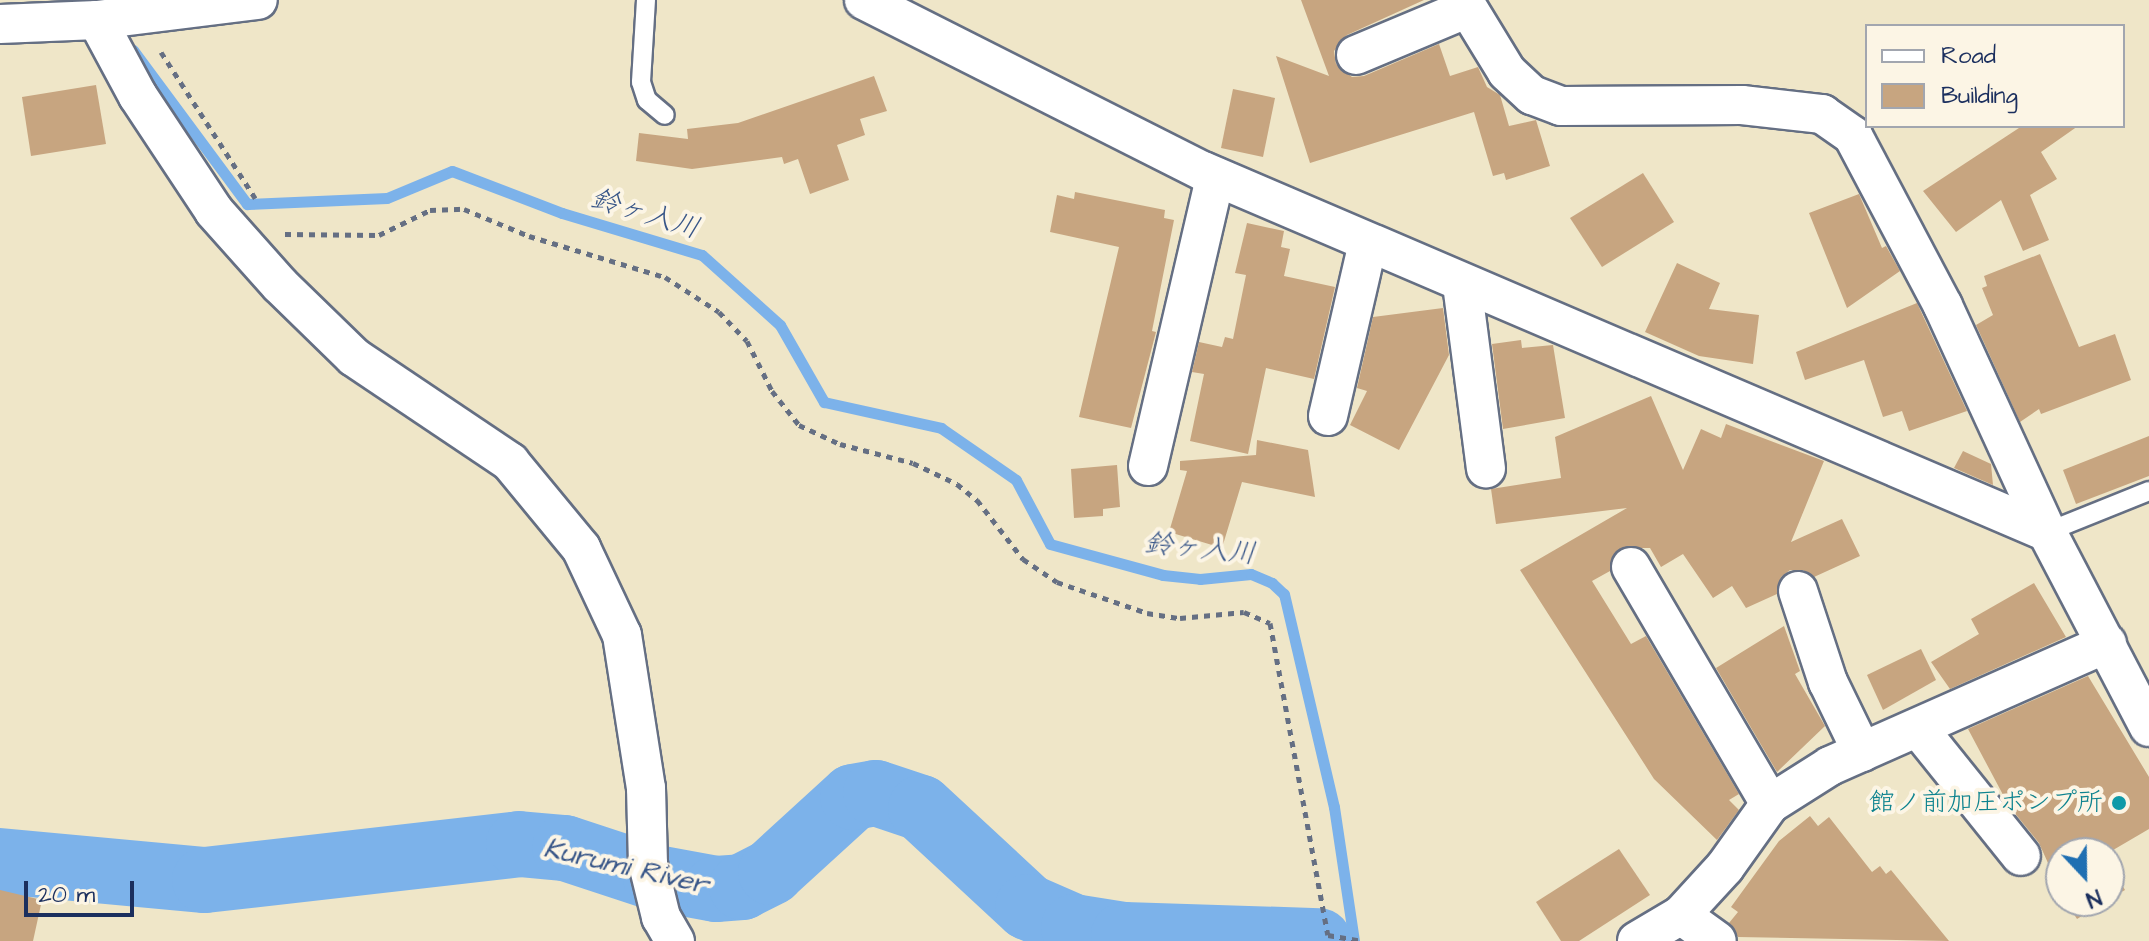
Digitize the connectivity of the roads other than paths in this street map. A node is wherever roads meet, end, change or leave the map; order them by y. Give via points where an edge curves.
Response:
1 (258, 0) edge
2 (646, 0) edge
3 (864, 0) edge
4 (1465, 4) edge
5 (117, 12) edge
6 (0, 24) edge
7 (1356, 55) dead end
8 (665, 115) dead end
9 (1215, 177) junction
10 (1368, 243) junction
11 (1462, 284) junction
12 (1328, 416) dead end
13 (1148, 466) dead end
14 (1486, 468) dead end
15 (2149, 491) edge
16 (2047, 532) junction
17 (1631, 567) dead end
18 (1798, 591) dead end
19 (2107, 643) junction
20 (2145, 710) edge
21 (1918, 728) junction
22 (1862, 752) junction
23 (1770, 804) junction
24 (2021, 856) dead end
25 (1681, 915) junction
26 (668, 929) edge
27 (1637, 941) edge
28 (1717, 941) edge

1 - 5 street
2 - 8 lane via 641,82 647,100
3 - 9 street
4 - 7 street
4 - 16 street via 1507,72 1532,95 1561,106 1742,105 1822,114 1853,136 1943,306
5 - 6 street
5 - 26 street via 138,96 233,233 354,357 510,462 581,548 622,635 630,670 646,788 648,864
9 - 10 street
9 - 13 street
10 - 11 street
10 - 12 street
11 - 14 street
11 - 16 street
15 - 16 lane
16 - 19 street
17 - 23 street
18 - 22 street via 1828,682
19 - 20 street
19 - 21 street
21 - 22 street
21 - 24 street
22 - 23 street
23 - 25 street via 1725,867
25 - 27 street
25 - 28 street

